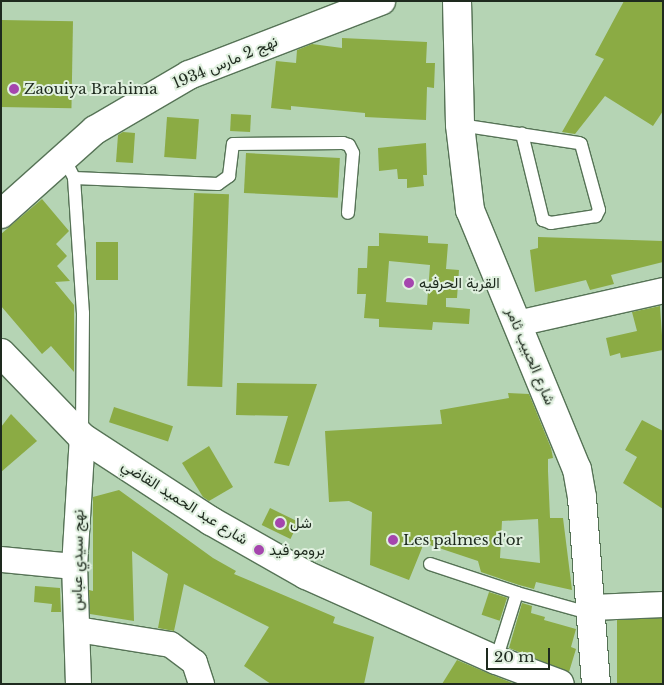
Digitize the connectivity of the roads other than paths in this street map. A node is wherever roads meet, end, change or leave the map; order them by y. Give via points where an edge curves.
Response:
1 (381, 1) edge
2 (457, 1) edge
3 (460, 125) junction
4 (522, 134) junction
5 (69, 168) junction
6 (5, 208) edge
7 (348, 213) dead end
8 (663, 290) edge
9 (516, 323) junction
10 (1, 353) edge
11 (82, 436) junction
12 (1, 558) edge
13 (430, 564) dead end
14 (74, 566) junction
15 (517, 593) junction
16 (663, 604) edge
17 (592, 610) junction
18 (77, 629) junction
19 (496, 660) junction
20 (78, 684) edge
21 (201, 684) edge
22 (560, 684) edge
23 (596, 684) edge

1 - 5 street, نهج 2 مارس 1934 via 189,75 95,130
2 - 3 street, شارع الحبيب ثامر
3 - 4 lane
3 - 9 street, شارع الحبيب ثامر via 462,210
4 - 4 lane via 543,220 551,224 596,216 599,210 583,146
5 - 6 street, نهج 2 مارس 1934
5 - 7 lane via 218,184 229,176 233,144 343,142 353,153
5 - 11 lane via 83,313
8 - 9 street
9 - 17 street, شارع الحبيب ثامر via 577,469
10 - 11 street, شارع عبد الحميد القاضي
11 - 14 street, نهج سيدي عباس
11 - 19 street, شارع عبد الحميد القاضي via 211,521 306,575
12 - 14 street
13 - 15 lane
14 - 18 street, نهج سيدي عباس
15 - 17 lane
15 - 19 lane
16 - 17 street
17 - 23 street, شارع الحبيب ثامر
18 - 20 street, نهج سيدي عباس
18 - 21 street via 170,644 194,662
19 - 22 street, شارع عبد الحميد القاضي

